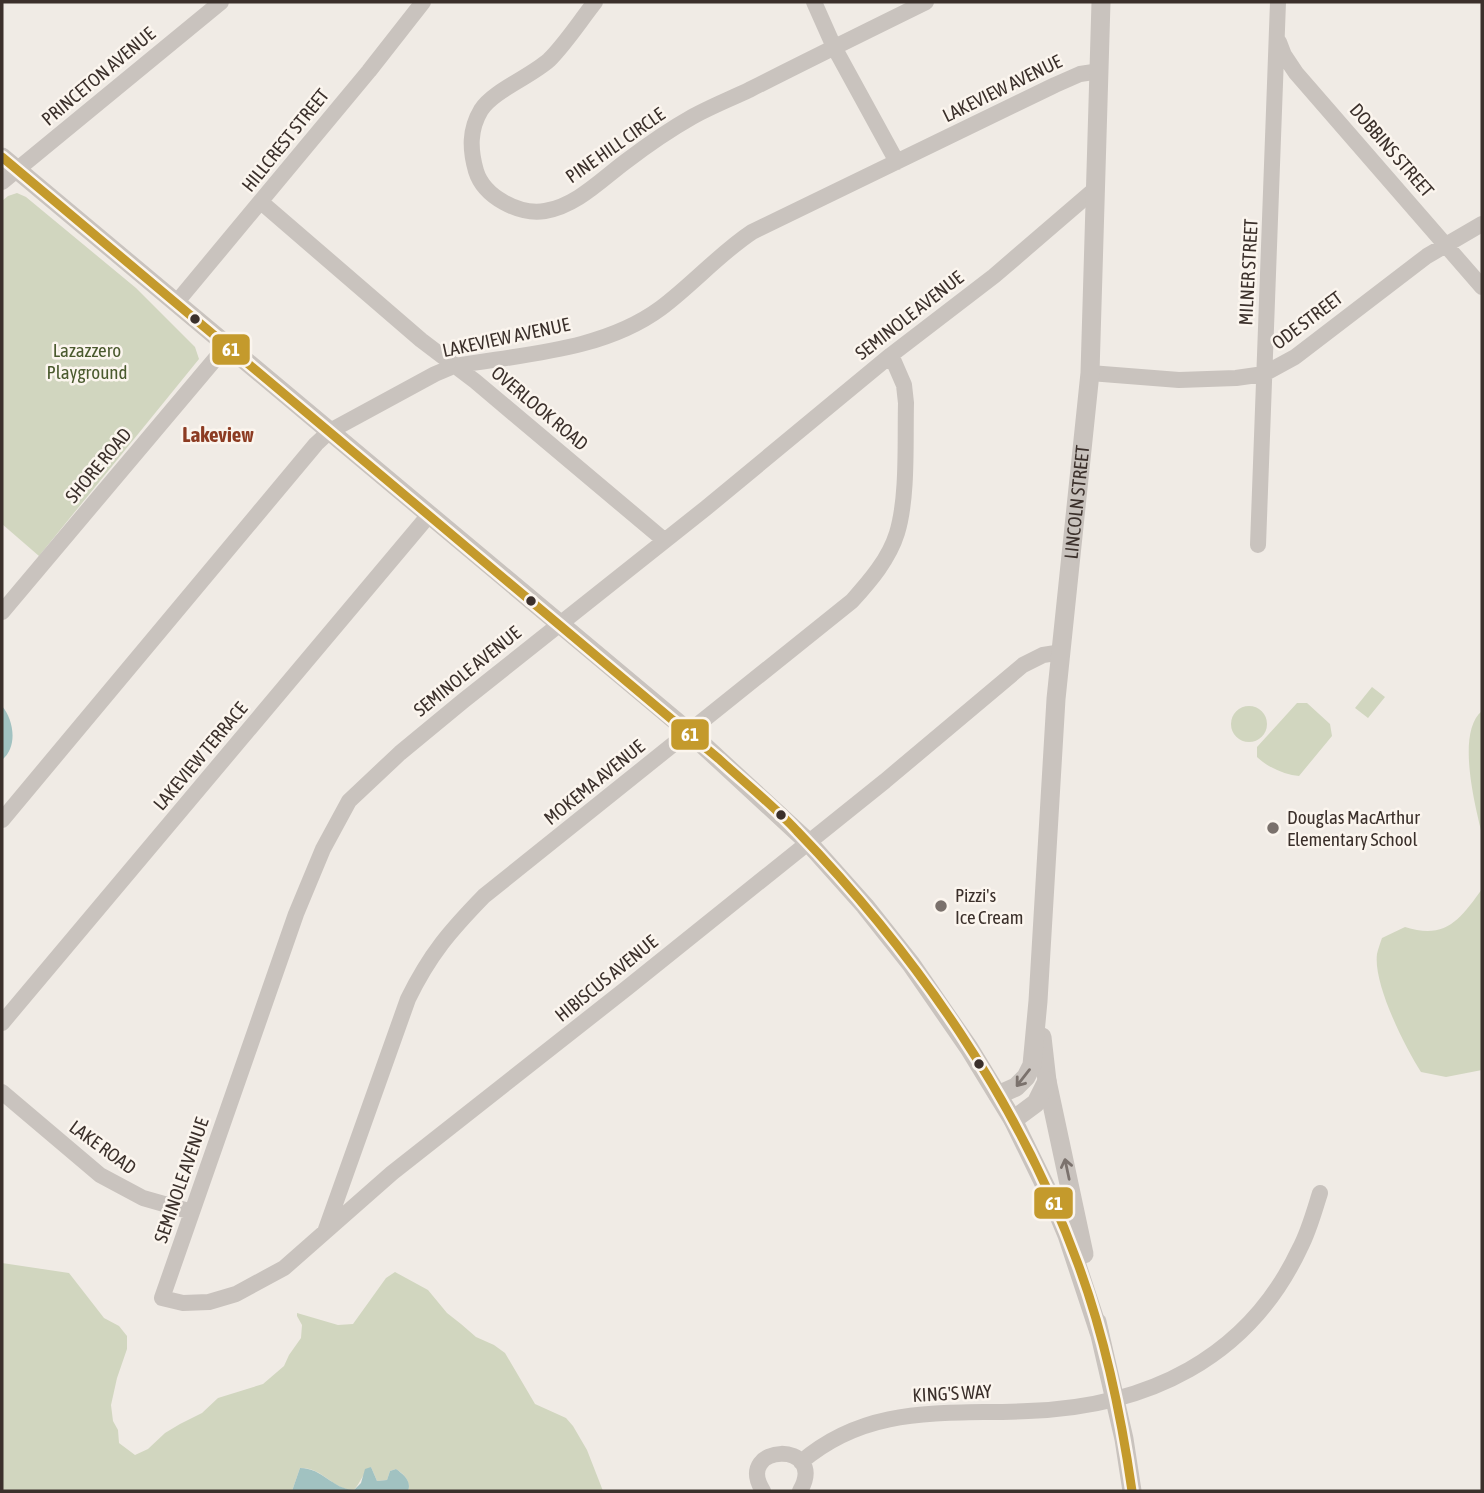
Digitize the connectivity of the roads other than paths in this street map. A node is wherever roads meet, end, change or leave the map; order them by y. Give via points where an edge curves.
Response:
1 (221, 2) edge
2 (423, 2) edge
3 (595, 2) edge
4 (814, 2) edge
5 (926, 2) edge
6 (1101, 2) edge
7 (1278, 2) edge
8 (1277, 36) junction
9 (834, 47) junction
10 (1100, 71) junction
11 (897, 162) junction
12 (7, 170) edge
13 (1094, 190) junction
14 (261, 202) junction
15 (1482, 224) edge
16 (1447, 245) junction
17 (1482, 287) edge
18 (176, 303) junction
19 (227, 345) junction
20 (891, 355) junction
21 (454, 366) junction
22 (1090, 373) junction
23 (1264, 374) junction
24 (330, 431) junction
25 (429, 515) junction
26 (664, 540) junction
27 (1258, 545) dead end
28 (2, 612) edge
29 (558, 624) junction
30 (1062, 652) junction
31 (689, 732) junction
32 (2, 820) edge
33 (807, 841) junction
34 (1038, 1001) junction
35 (2, 1023) edge
36 (1047, 1081) junction
37 (2, 1092) edge
38 (998, 1095) junction
39 (1013, 1120) junction
40 (1320, 1193) dead end
41 (192, 1212) junction
42 (324, 1235) junction
43 (162, 1298) joint
44 (1099, 1332) junction
45 (1115, 1399) junction
46 (801, 1462) junction
47 (763, 1491) edge
48 (800, 1491) edge
49 (1132, 1491) edge

1 - 12 street, PRINCETON AVENUE
2 - 14 street, HILLCREST STREET
3 - 9 street, PINE HILL CIRCLE via 550,59 495,95 475,122 472,159 478,176 485,189 509,204 541,212 561,207 691,117
4 - 9 street
5 - 9 street, PINE HILL CIRCLE
6 - 10 street, LINCOLN STREET
7 - 8 street, MILNER STREET
8 - 16 street, DOBBINS STREET via 1296,73
8 - 23 street, MILNER STREET
9 - 11 street
10 - 11 street, LAKEVIEW AVENUE via 1080,74
10 - 13 street, LINCOLN STREET
11 - 21 street, LAKEVIEW AVENUE via 752,232 726,249 660,309 634,324 603,338
12 - 18 street
13 - 20 street, SEMINOLE AVENUE
13 - 22 street, LINCOLN STREET
14 - 18 street, HILLCREST STREET
14 - 21 street, OVERLOOK ROAD
15 - 16 street, ODE STREET
16 - 17 street, DOBBINS STREET
16 - 23 street, ODE STREET via 1295,357
18 - 19 street
19 - 24 street
19 - 28 street, SHORE ROAD
20 - 26 street, SEMINOLE AVENUE
20 - 31 street, MOKEMA AVENUE via 904,385 905,416 902,511 885,559 852,601
21 - 24 street, LAKEVIEW AVENUE
21 - 26 street, OVERLOOK ROAD
22 - 23 street, ODE STREET via 1179,380
22 - 30 street, LINCOLN STREET
23 - 27 street, MILNER STREET
24 - 25 street
24 - 32 street, LAKEVIEW AVENUE
25 - 29 street
25 - 35 street, LAKEVIEW TERRACE
26 - 29 street, SEMINOLE AVENUE
29 - 31 street
29 - 41 street, SEMINOLE AVENUE via 400,752 349,801 337,820 296,914
30 - 33 street, HIBISCUS AVENUE via 1023,665
30 - 34 street, LINCOLN STREET
31 - 33 street
31 - 42 street, MOKEMA AVENUE via 484,896 433,952 408,999
33 - 38 street via 911,964
33 - 42 street, HIBISCUS AVENUE via 411,1157
34 - 36 street, LINCOLN STREET
34 -> 38 street, LINCOLN STREET via 1026,1077
36 - 39 street via 1036,1103
44 -> 36 street, LINCOLN STREET
37 - 41 street, LAKE ROAD via 121,1189
38 - 39 street, LINCOLN STREET
39 - 44 street, LINCOLN STREET via 1063,1225
40 - 45 street, KING'S WAY via 1289,1269 1237,1336 1193,1369
41 - 43 street, SEMINOLE AVENUE
42 - 43 street, HIBISCUS AVENUE via 284,1268 236,1294 209,1302
44 - 45 street, LINCOLN STREET
45 - 46 street, KING'S WAY via 1055,1410 915,1413 830,1441
45 - 49 street, LINCOLN STREET
46 - 47 street via 786,1452 768,1457 757,1473
46 - 48 street via 805,1474

